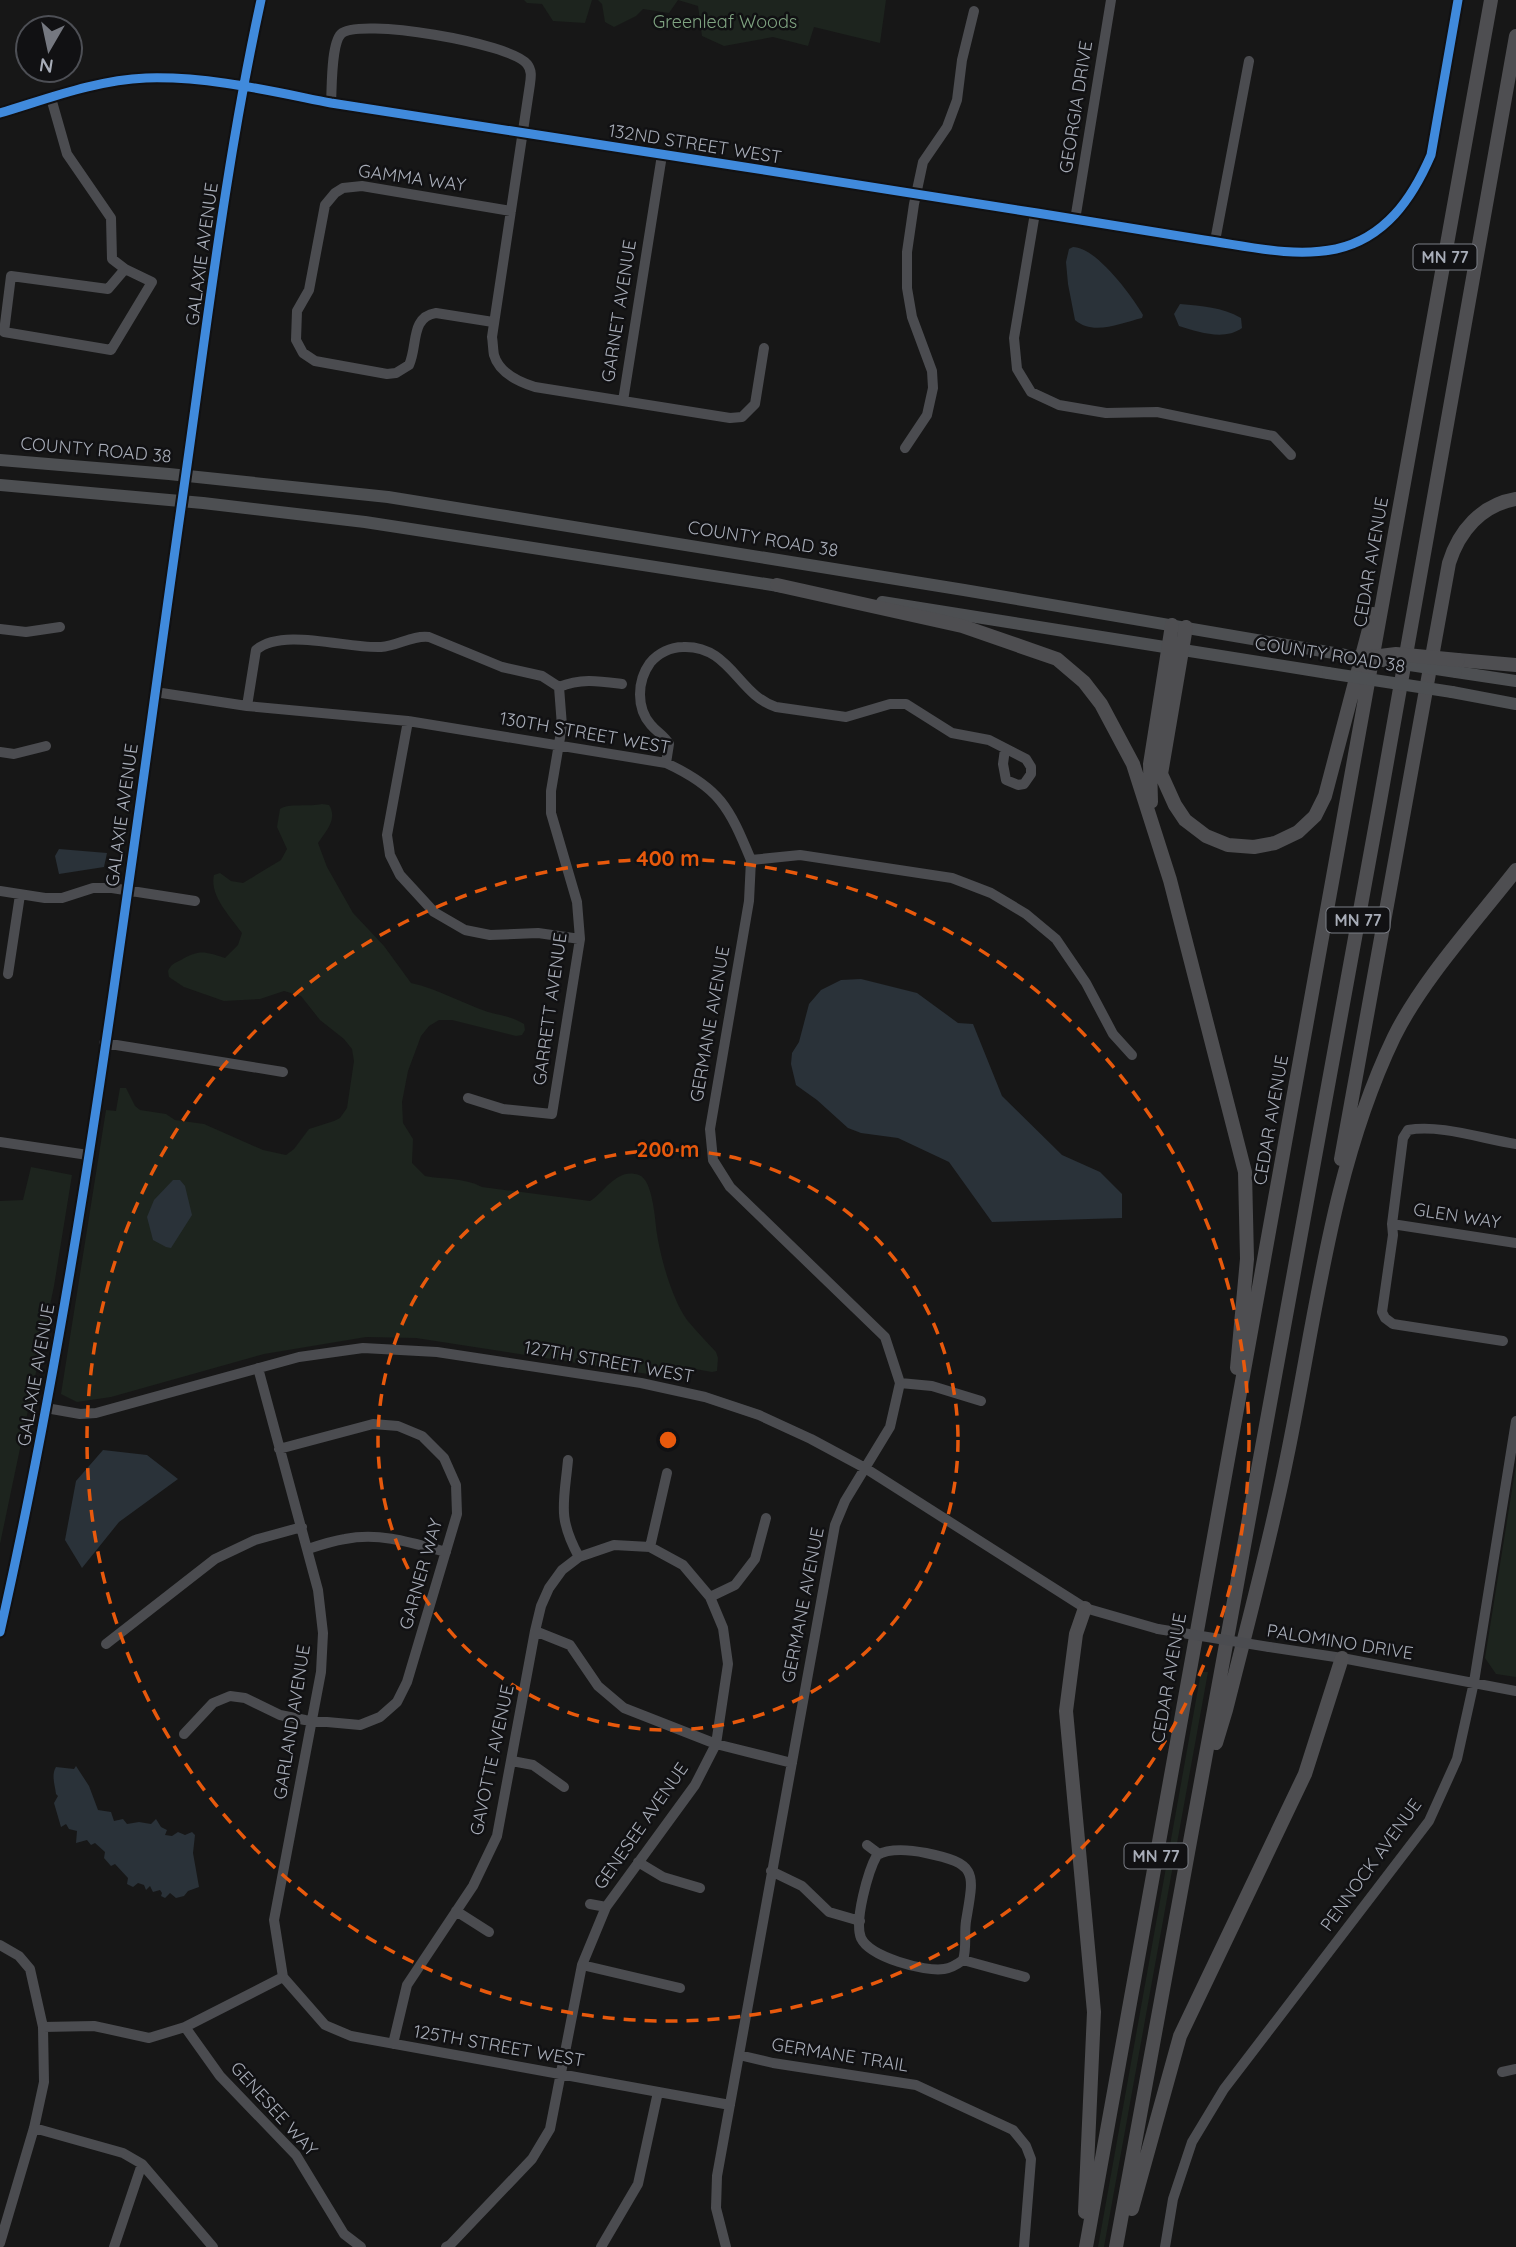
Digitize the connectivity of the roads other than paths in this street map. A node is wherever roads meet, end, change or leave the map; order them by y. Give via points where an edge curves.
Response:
1 (261, 0) edge
2 (1111, 0) edge
3 (1458, 0) edge
4 (1491, 0) edge
5 (974, 11) dead end
6 (1516, 36) edge
7 (1249, 61) dead end
8 (243, 85) junction
9 (51, 98) junction
10 (331, 103) junction
11 (0, 113) edge
12 (523, 133) junction
13 (662, 155) junction
14 (916, 195) junction
15 (512, 211) junction
16 (1035, 213) junction
17 (1075, 220) junction
18 (1215, 242) junction
19 (125, 269) junction
20 (493, 322) junction
21 (764, 348) dead end
22 (622, 401) junction
23 (905, 448) dead end
24 (1291, 455) dead end
25 (0, 460) edge
26 (186, 476) junction
27 (0, 485) edge
28 (1516, 499) edge
29 (182, 502) junction
30 (1399, 514) junction
31 (776, 585) junction
32 (1179, 626) junction
33 (60, 627) dead end
34 (0, 629) edge
35 (1175, 649) junction
36 (1364, 658) joint
37 (1516, 664) edge
38 (1457, 666) junction
39 (1516, 681) edge
40 (622, 684) dead end
41 (559, 687) junction
42 (155, 692) junction
43 (1516, 704) edge
44 (247, 706) junction
45 (408, 721) junction
46 (560, 744) junction
47 (46, 746) dead end
48 (1005, 748) dead end
49 (0, 752) edge
50 (666, 762) junction
51 (1151, 821) junction
52 (751, 860) junction
53 (1516, 870) edge
54 (0, 891) edge
55 (127, 891) junction
56 (20, 895) junction
57 (195, 901) dead end
58 (580, 939) junction
59 (8, 975) dead end
60 (104, 1043) junction
61 (1132, 1055) dead end
62 (282, 1072) dead end
63 (468, 1098) dead end
64 (0, 1142) edge
65 (1516, 1143) edge
66 (88, 1155) junction
67 (1333, 1219) junction
68 (1392, 1224) junction
69 (1516, 1243) edge
70 (1503, 1341) dead end
71 (258, 1368) junction
72 (900, 1383) junction
73 (981, 1401) dead end
74 (46, 1408) junction
75 (1516, 1421) edge
76 (279, 1449) junction
77 (568, 1460) dead end
78 (1227, 1465) junction
79 (865, 1468) junction
80 (667, 1473) dead end
81 (766, 1518) dead end
82 (302, 1527) junction
83 (650, 1547) junction
84 (308, 1549) junction
85 (446, 1552) junction
86 (579, 1557) junction
87 (710, 1597) junction
88 (1085, 1608) junction
89 (1158, 1629) joint
90 (536, 1631) junction
91 (0, 1632) edge
92 (106, 1644) dead end
93 (1342, 1658) junction
94 (1474, 1682) junction
95 (1516, 1691) edge
96 (313, 1722) junction
97 (184, 1734) dead end
98 (716, 1744) junction
99 (512, 1760) junction
100 (792, 1763) junction
101 (564, 1787) dead end
102 (1198, 1803) junction
103 (867, 1845) dead end
104 (879, 1854) junction
105 (638, 1862) junction
106 (771, 1871) junction
107 (700, 1888) dead end
108 (590, 1904) dead end
109 (607, 1907) junction
110 (456, 1911) junction
111 (860, 1921) junction
112 (489, 1932) dead end
113 (0, 1945) edge
114 (963, 1959) junction
115 (582, 1965) junction
116 (1025, 1976) dead end
117 (283, 1977) junction
118 (680, 1988) dead end
119 (43, 2027) junction
120 (185, 2027) junction
121 (393, 2044) junction
122 (739, 2055) junction
123 (1516, 2069) edge
124 (1502, 2072) dead end
125 (561, 2075) junction
126 (658, 2092) junction
127 (730, 2105) junction
128 (34, 2128) junction
129 (142, 2164) junction
130 (0, 2243) edge
131 (114, 2247) edge
132 (214, 2247) edge
133 (361, 2247) edge
134 (446, 2247) edge
135 (601, 2247) edge
136 (726, 2247) edge
137 (1024, 2247) edge
138 (1085, 2247) edge
139 (1119, 2247) edge
140 (1165, 2247) edge

1 - 8 street, GALAXIE AVENUE
2 - 17 street, GEORGIA DRIVE
3 - 18 street, 132ND STREET WEST via 1431,155 1408,201 1384,227 1339,248 1311,253
4 - 30 highway, CEDAR AVENUE / MN 77
5 - 14 street via 957,100 947,127 923,162
6 - 102 highway, MN 77
7 - 18 street
8 - 9 street, 132ND STREET WEST via 144,78
8 - 10 street, 132ND STREET WEST
8 - 26 street, GALAXIE AVENUE
9 - 11 street, 132ND STREET WEST
9 - 19 street via 67,154 111,218 112,260
10 - 12 street, 132ND STREET WEST
10 - 12 street, GARNET AVENUE via 336,45 341,34 353,28 463,40 502,49 527,63 531,72
12 - 13 street, 132ND STREET WEST
12 - 15 street, GARNET AVENUE
13 - 14 street, 132ND STREET WEST
13 - 22 street, GARNET AVENUE
14 - 16 street, 132ND STREET WEST
14 - 23 street via 907,288 933,388 926,415
15 - 20 street, GARNET AVENUE
15 - 20 street, GAMMA WAY via 362,186 343,188 322,212 309,290 297,311 296,340 303,353 315,361 396,373 409,365 417,328 430,314
16 - 17 street, 132ND STREET WEST
16 - 24 street via 1014,338 1017,369 1031,392 1059,405 1106,413 1157,412 1273,436
17 - 18 street, 132ND STREET WEST
19 - 19 street via 152,282 111,350 4,332 10,276 108,289
20 - 22 street, GARNET AVENUE via 495,356 515,379 535,387
21 - 22 street via 755,404 742,417
25 - 26 main road, COUNTY ROAD 38
26 - 29 street, GALAXIE AVENUE
26 - 32 main road, COUNTY ROAD 38 via 388,497
27 - 29 main road, COUNTY ROAD 38
28 - 67 highway via 1488,509 1472,521 1449,563
29 - 31 main road, COUNTY ROAD 38 via 365,522
29 - 42 street, GALAXIE AVENUE
30 - 35 highway via 1325,796 1315,816 1298,832 1275,843 1228,845 1195,828 1175,806 1161,774
30 - 78 highway, CEDAR AVENUE / MN 77
31 - 35 main road, COUNTY ROAD 38
31 - 51 highway via 962,626 1057,659 1084,681 1101,704 1133,764
32 - 35 highway
32 - 36 main road, COUNTY ROAD 38
33 - 34 street via 26,632
35 - 43 main road, COUNTY ROAD 38, bridge
35 - 51 highway via 1150,764
36 - 38 highway, bridge via 1396,654
37 - 38 highway
38 - 39 main road
40 - 41 street via 589,680
41 - 44 street via 542,676 502,667 429,636 385,647 274,641 256,650
41 - 46 street, GARRETT AVENUE
42 - 44 street, 130TH STREET WEST
42 - 55 street, GALAXIE AVENUE
44 - 45 street, 130TH STREET WEST
45 - 46 street, 130TH STREET WEST
45 - 58 street via 387,835 400,875 434,912 465,930
46 - 50 street, 130TH STREET WEST
46 - 58 street, GARRETT AVENUE via 551,813 577,902
47 - 49 street via 14,754
48 - 50 street via 952,733 906,704 846,717 767,704 715,654 692,646 667,650 655,658 641,685 647,720 669,744
50 - 52 street, 130TH STREET WEST via 712,791 733,817
51 - 78 highway via 1245,1172 1247,1259
52 - 61 street via 800,855 952,878 991,893 1056,939 1113,1034
52 - 72 street, GERMANE AVENUE via 749,901 710,1129 713,1160 730,1187 884,1337
53 - 67 highway via 1431,979 1395,1035 1364,1109
54 - 56 street
55 - 56 street via 93,888 62,898
55 - 57 street
55 - 60 street, GALAXIE AVENUE
56 - 59 street
58 - 63 street, GARRETT AVENUE via 552,1114 503,1109
60 - 62 street
60 - 66 street, GALAXIE AVENUE
64 - 66 street
65 - 68 street, GLEN WAY via 1408,1130 1403,1138
66 - 74 street, GALAXIE AVENUE
67 - 102 highway via 1265,1555
68 - 69 street, GLEN WAY
68 - 70 street, GLEN WAY via 1383,1315 1392,1324
71 - 74 street, 127TH STREET WEST via 96,1413
71 - 76 street, GARLAND AVENUE
71 - 79 street, 127TH STREET WEST via 326,1352 395,1348 640,1383 760,1415
72 - 73 street via 932,1385
72 - 79 street, GERMANE AVENUE via 890,1427
74 - 91 street, GALAXIE AVENUE
75 - 94 street, PENNOCK AVENUE
76 - 82 street, GARLAND AVENUE
76 - 85 street, GARNER WAY via 373,1424 398,1426 422,1436 444,1458 456,1485 457,1514
77 - 86 street via 563,1518
78 - 138 highway, CEDAR AVENUE / MN 77
79 - 88 street, 127TH STREET WEST
79 - 100 street, GERMANE AVENUE via 835,1525
80 - 83 street
81 - 87 street via 755,1559 735,1585
82 - 84 street, GARLAND AVENUE
82 - 92 street via 256,1540 215,1559
83 - 86 street via 614,1545
83 - 87 street, GENESEE AVENUE via 683,1565
84 - 85 street via 346,1538 375,1536
84 - 96 street, GARLAND AVENUE via 323,1633
85 - 96 street, GARNER WAY via 397,1702 380,1717 360,1725
86 - 90 street, GAVOTTE AVENUE via 549,1588
87 - 98 street, GENESEE AVENUE via 723,1628 728,1664
88 - 89 street, 127TH STREET WEST
88 - 138 highway via 1076,1634 1066,1711 1094,2012
89 - 93 street, PALOMINO DRIVE, bridge
90 - 98 street via 570,1645 598,1686 624,1708
90 - 99 street, GAVOTTE AVENUE
93 - 94 street, PALOMINO DRIVE
93 - 139 highway via 1305,1774 1180,2036
94 - 95 street, PALOMINO DRIVE
94 - 140 street, PENNOCK AVENUE via 1457,1759 1429,1821 1224,2089 1192,2142 1173,2199
96 - 97 street, GARNER WAY via 230,1696 213,1703
96 - 117 street, GARLAND AVENUE via 274,1920
98 - 100 street
98 - 105 street, GENESEE AVENUE via 695,1785
99 - 101 street via 533,1765
99 - 110 street, GAVOTTE AVENUE via 497,1836
100 - 106 street, GERMANE AVENUE
102 - 139 highway, MN 77
103 - 104 street
104 - 111 street via 872,1864
104 - 114 street via 920,1852 963,1864 973,1883
105 - 107 street via 663,1877
105 - 109 street, GENESEE AVENUE
106 - 111 street via 802,1886 830,1912
106 - 122 street, GERMANE AVENUE
108 - 109 street
109 - 115 street, GENESEE AVENUE
110 - 112 street
110 - 121 street, GAVOTTE AVENUE via 407,1985
111 - 114 street via 860,1936 882,1956 945,1969
113 - 119 street via 30,1969
114 - 116 street
115 - 118 street
115 - 125 street, GENESEE AVENUE
117 - 120 street
117 - 121 street, 125TH STREET WEST via 325,2025 351,2036
119 - 120 street via 94,2026 149,2038
119 - 128 street via 44,2082
120 - 133 street, GENESEE WAY via 220,2076 296,2155 344,2234
121 - 125 street, 125TH STREET WEST
122 - 127 street, GERMANE AVENUE
122 - 137 street, GERMANE TRAIL via 916,2085 1013,2130 1031,2159
123 - 124 street
125 - 126 street, 125TH STREET WEST
125 - 134 street via 550,2129 532,2159
126 - 127 street, 125TH STREET WEST
126 - 135 street via 638,2184
127 - 136 street, GERMANE AVENUE via 716,2208
128 - 129 street via 123,2153
128 - 130 street
129 - 131 street
129 - 132 street

